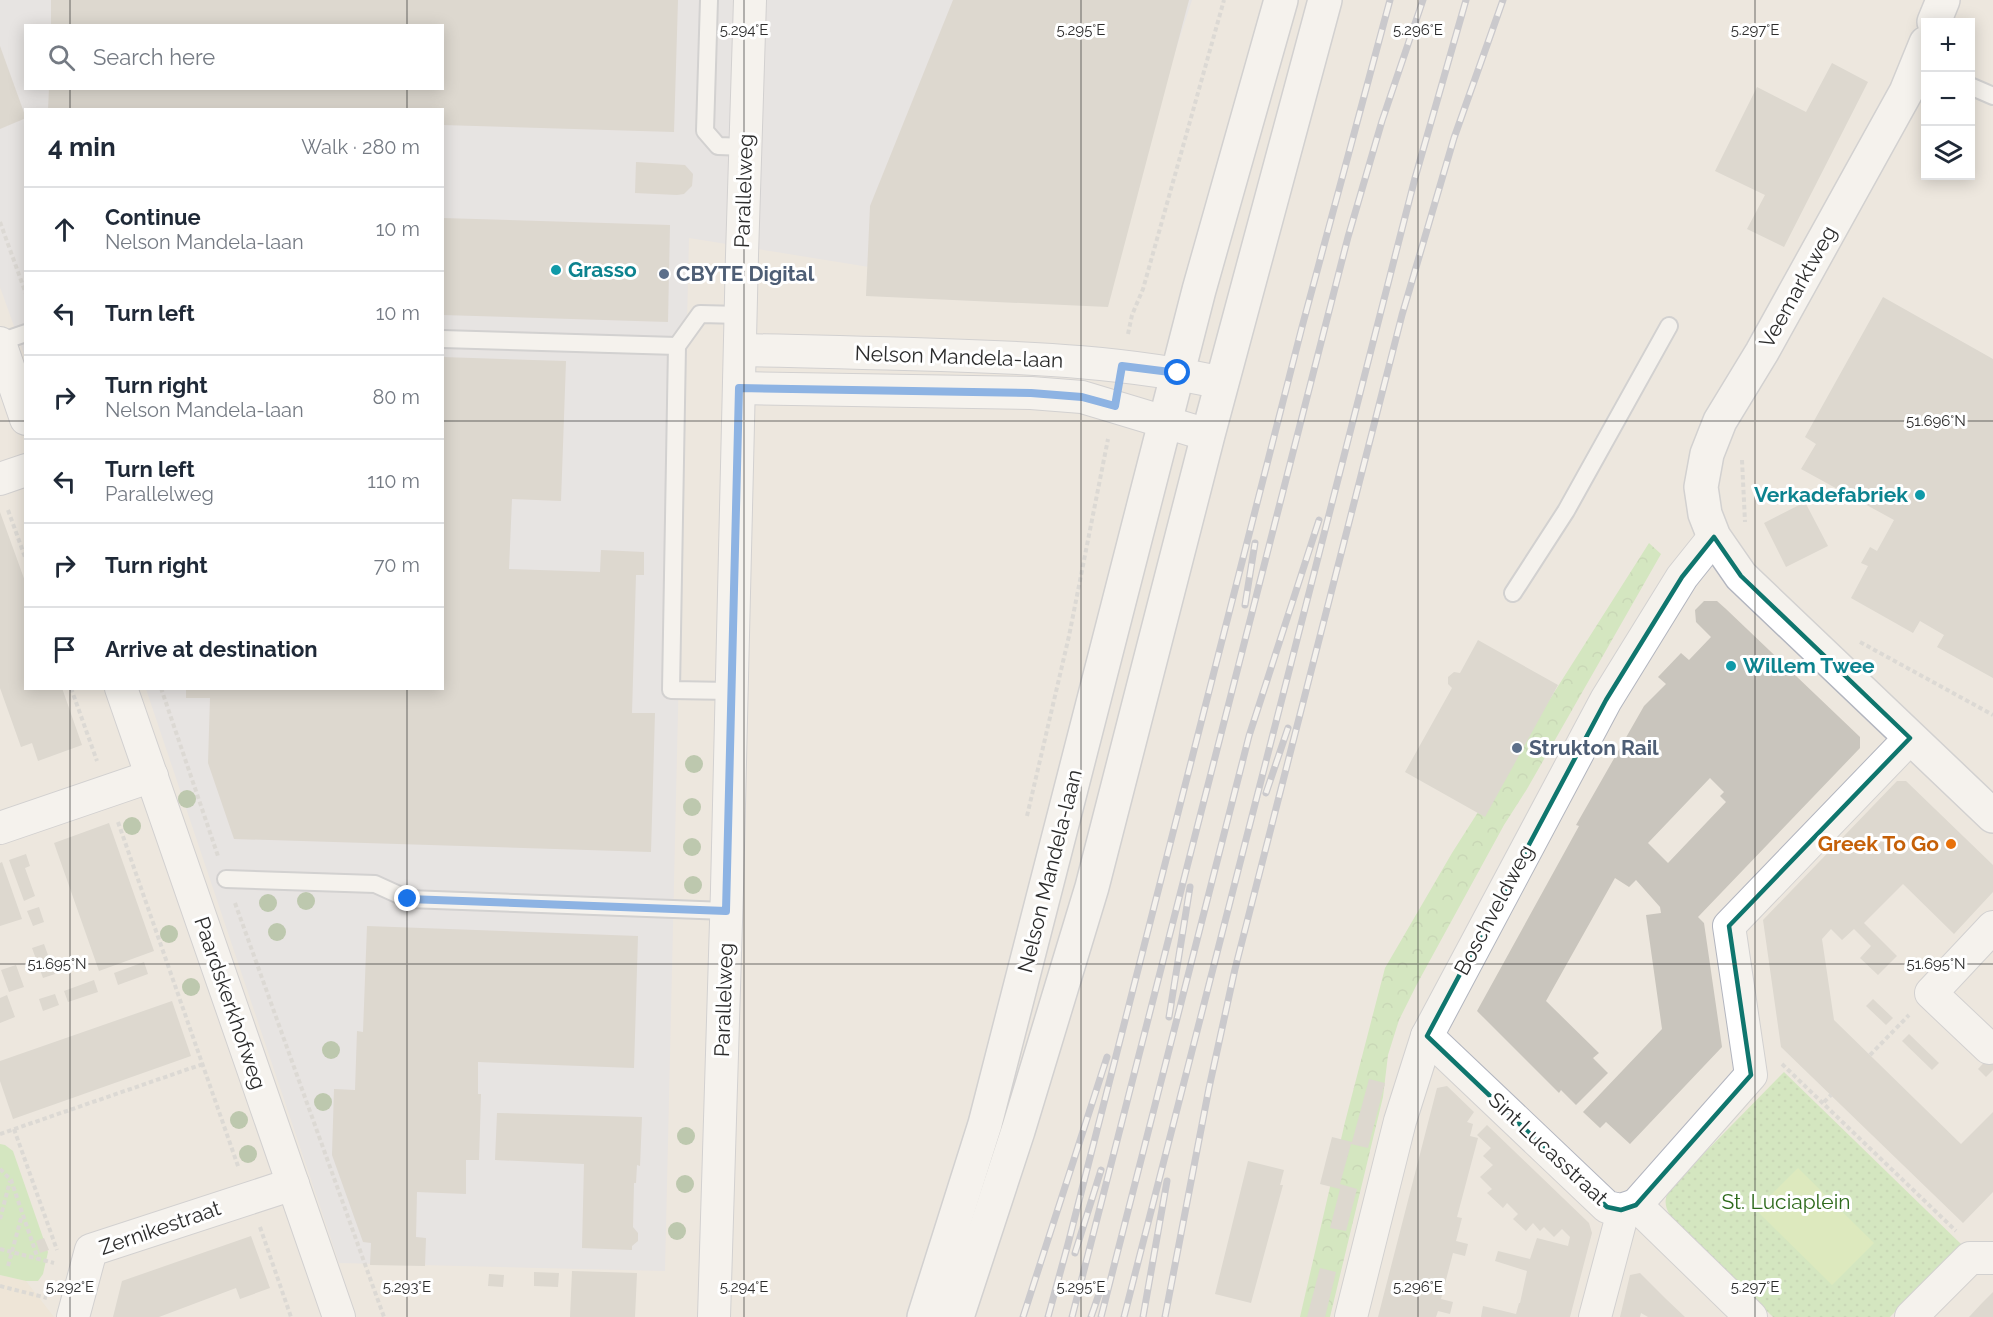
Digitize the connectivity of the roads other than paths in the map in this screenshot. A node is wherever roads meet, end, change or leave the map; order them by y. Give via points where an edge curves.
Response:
1 (709, 0) edge
2 (750, 0) edge
3 (1281, 0) edge
4 (1325, 0) edge
5 (1943, 0) edge
6 (1936, 18) edge
7 (1921, 61) edge
8 (1975, 88) edge
9 (1993, 96) edge
10 (746, 147) junction
11 (741, 315) junction
12 (1669, 326) dead end
13 (24, 334) edge
14 (444, 339) edge
15 (0, 342) edge
16 (677, 346) junction
17 (740, 350) junction
18 (1178, 373) junction
19 (1222, 383) junction
20 (739, 388) junction
21 (24, 413) edge
22 (1165, 422) junction
23 (1208, 435) junction
24 (24, 472) edge
25 (4, 494) edge
26 (1714, 537) junction
27 (1513, 592) dead end
28 (122, 690) edge
29 (731, 691) junction
30 (1910, 738) junction
31 (152, 776) junction
32 (1993, 816) edge
33 (0, 828) edge
34 (226, 879) road end
35 (726, 911) junction
36 (1993, 927) edge
37 (1427, 1036) junction
38 (1989, 1048) dead end
39 (293, 1184) junction
40 (1629, 1208) junction
41 (1981, 1257) edge
42 (75, 1311) edge
43 (339, 1317) edge
44 (714, 1317) edge
45 (924, 1317) edge
46 (957, 1317) edge
47 (1351, 1317) edge
48 (1595, 1317) edge
49 (1751, 1317) edge
50 (1911, 1317) edge

1 - 10 lane via 705,131 718,146
2 - 10 street, Parallelweg
3 - 18 main road, Nelson Mandela-laan
4 - 19 main road, Nelson Mandela-laan
5 - 6 main road
7 - 26 main road, Veemarktweg via 1720,421 1707,454 1701,487
8 - 9 lane
10 - 11 street, Parallelweg
11 - 16 lane via 700,314
11 - 17 street, Parallelweg
12 - 27 lane via 1566,511
13 - 15 lane
14 - 16 lane
15 - 21 street
16 - 29 lane via 671,690
17 - 18 street, Nelson Mandela-laan via 1032,358
17 - 20 street, Parallelweg
18 - 19 street, Nelson Mandela-laan
18 - 22 main road, Nelson Mandela-laan
19 - 23 main road, Nelson Mandela-laan
20 - 22 street, Nelson Mandela-laan via 1082,397
20 - 29 street, Parallelweg
22 - 23 street, Nelson Mandela-laan
22 - 45 main road, Nelson Mandela-laan via 985,1124
23 - 46 main road, Nelson Mandela-laan via 1092,887
24 - 25 street
26 - 30 main road, Veemarktweg via 1741,576
26 - 37 street, Boschveldweg via 1682,577 1606,700
28 - 31 street, Paardskerkhofweg
29 - 35 street, Parallelweg
30 - 32 main road, Veemarktweg
30 - 40 street via 1729,926 1751,1075
31 - 33 street
31 - 39 street, Paardskerkhofweg
34 - 35 lane via 375,884 408,899
35 - 44 street, Parallelweg
36 - 38 street via 1931,993
37 - 40 street, Sint Lucasstraat via 1607,1207
37 - 47 street, Boschveldweg
39 - 42 street, Zernikestraat via 91,1250
39 - 43 street, Paardskerkhofweg
40 - 48 street via 1620,1223
40 - 49 street, Sint Lucasstraat
41 - 50 street

